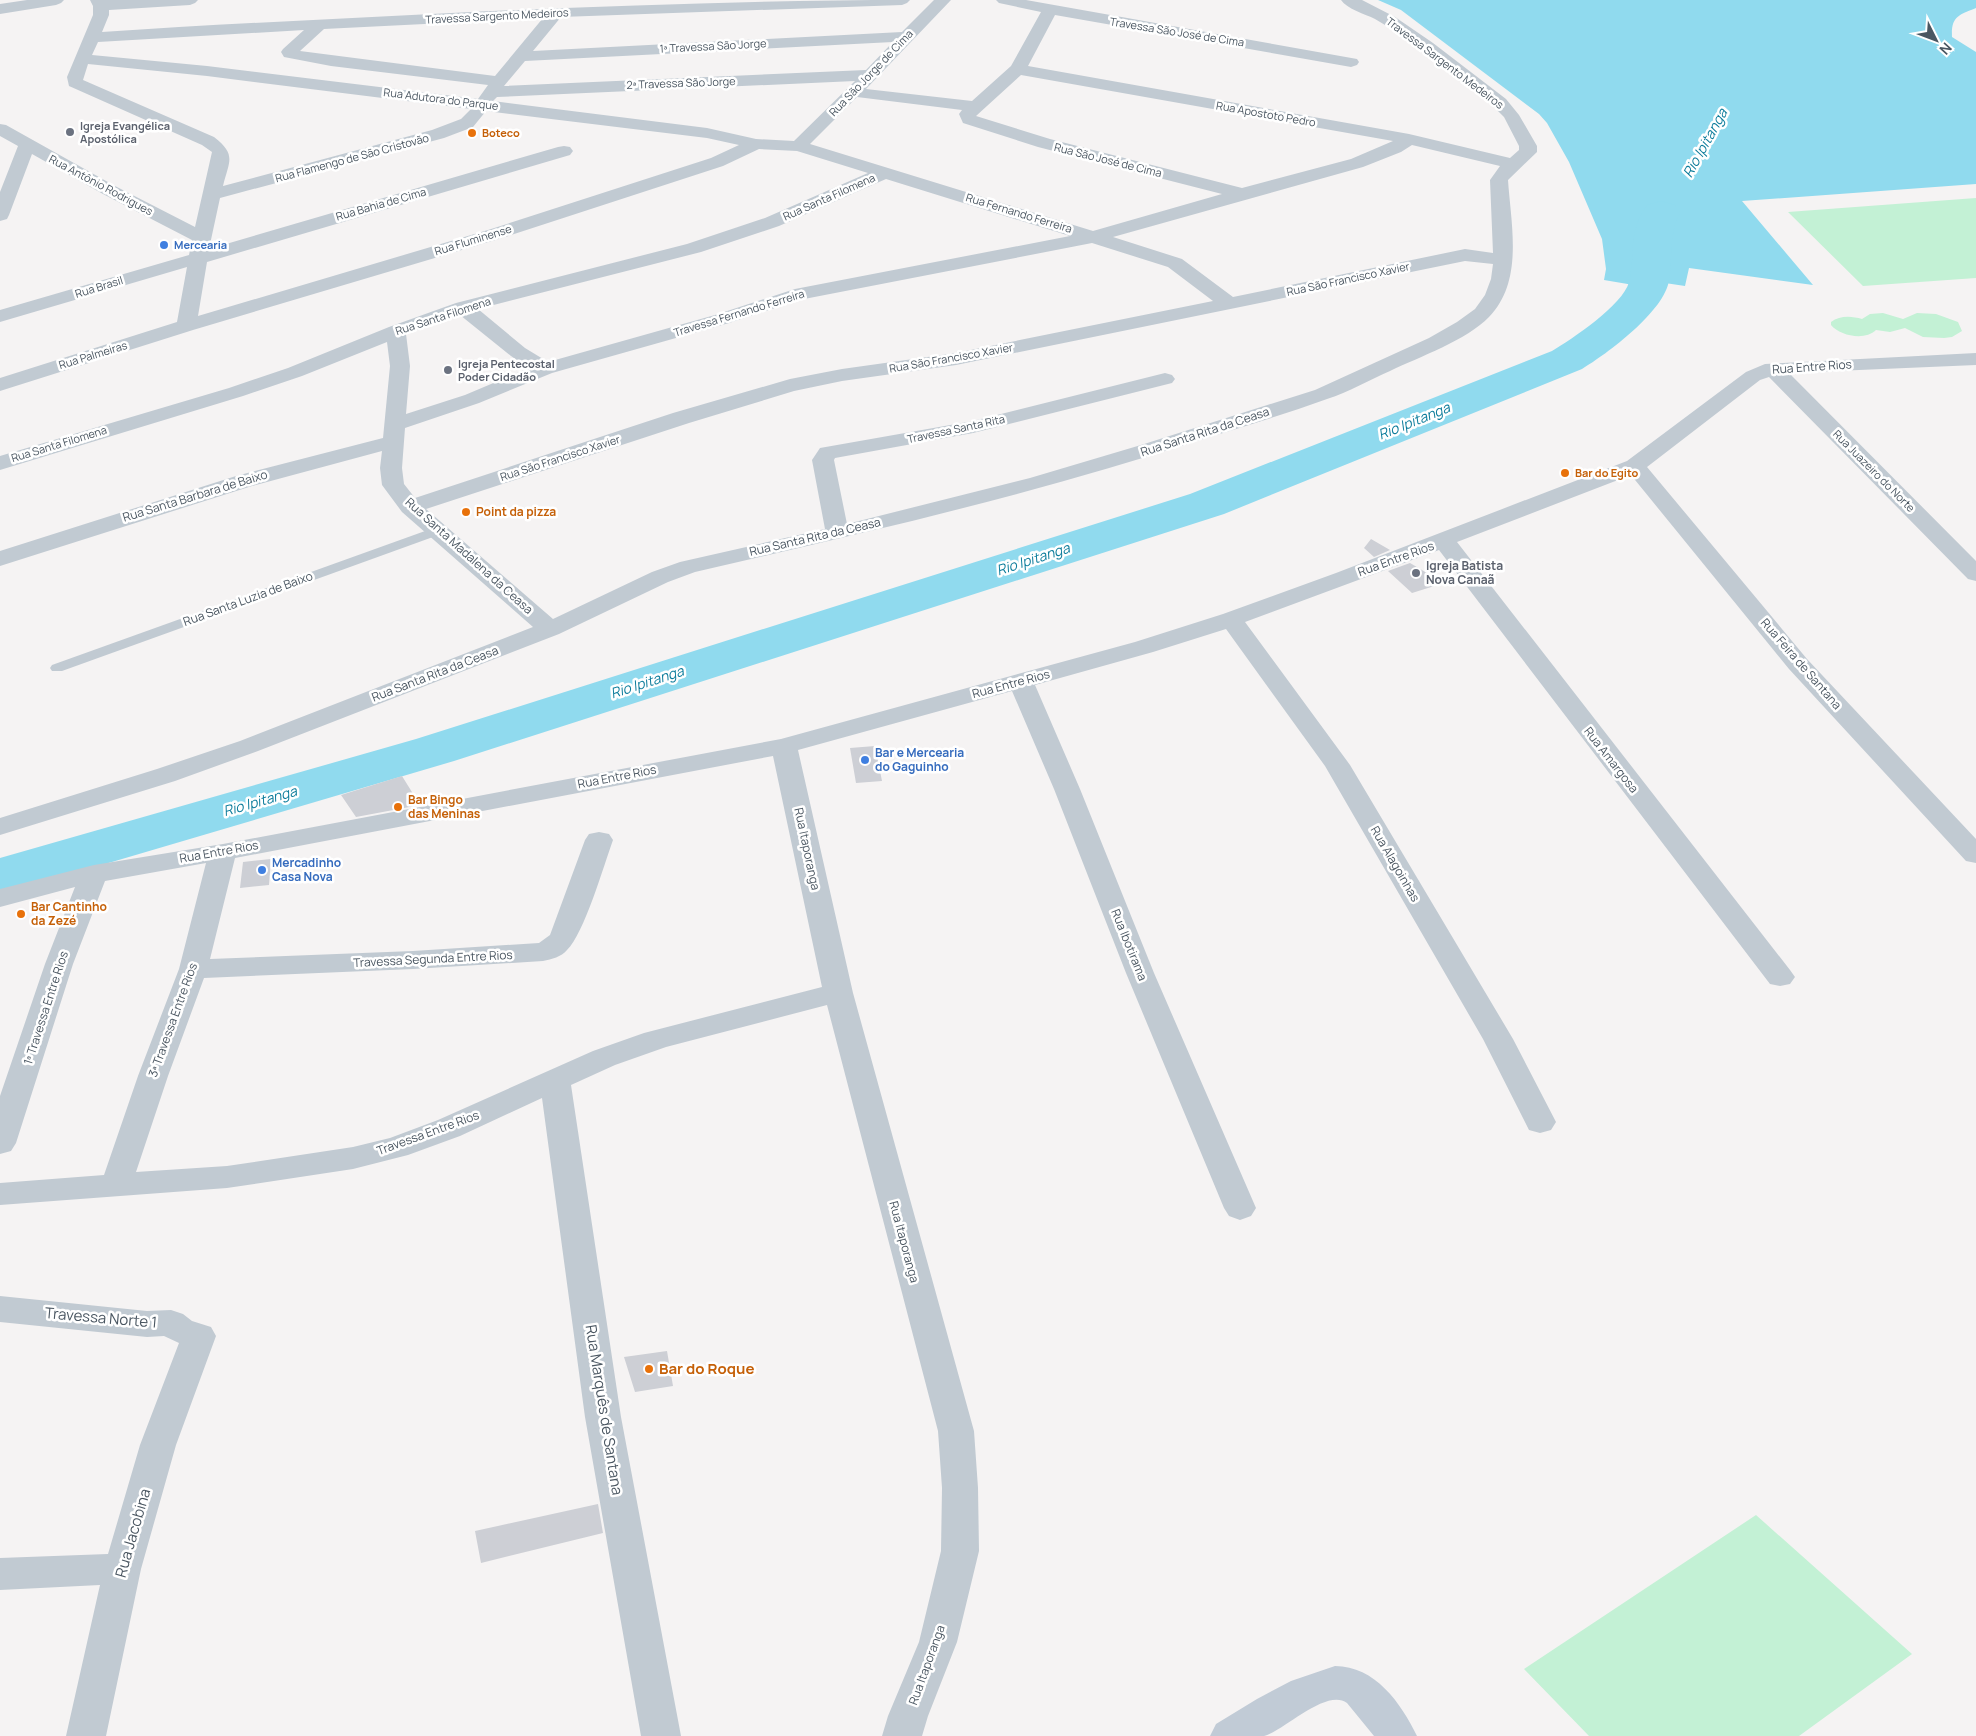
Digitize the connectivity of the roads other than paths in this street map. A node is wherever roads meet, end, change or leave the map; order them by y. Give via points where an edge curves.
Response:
1 (56, 0) edge
2 (190, 0) edge
3 (902, 0) edge
4 (944, 0) edge
5 (1004, 0) edge
6 (1349, 0) edge
7 (100, 3) edge
8 (0, 9) edge
9 (1050, 10) junction
10 (556, 13) junction
11 (320, 24) junction
12 (91, 38) junction
13 (906, 38) junction
14 (520, 56) junction
15 (83, 59) junction
16 (1351, 62) dead end
17 (1018, 69) junction
18 (871, 75) junction
19 (491, 92) junction
20 (853, 92) junction
21 (975, 114) junction
22 (0, 129) edge
23 (1409, 139) junction
24 (756, 144) junction
25 (28, 145) junction
26 (798, 146) junction
27 (564, 151) dead end
28 (1512, 164) junction
29 (886, 172) junction
30 (1242, 194) junction
31 (212, 195) junction
32 (0, 215) edge
33 (1094, 237) junction
34 (200, 247) junction
35 (1503, 260) junction
36 (1230, 303) junction
37 (463, 307) junction
38 (0, 316) edge
39 (186, 326) junction
40 (396, 331) junction
41 (1976, 359) edge
42 (1772, 368) junction
43 (545, 369) junction
44 (1165, 378) dead end
45 (0, 385) edge
46 (394, 433) junction
47 (0, 463) edge
48 (1635, 466) junction
49 (410, 506) junction
50 (440, 530) junction
51 (837, 533) junction
52 (1444, 541) junction
53 (0, 559) edge
54 (1976, 574) edge
55 (1230, 620) junction
56 (550, 629) junction
57 (57, 668) dead end
58 (1021, 682) junction
59 (784, 746) junction
60 (0, 827) edge
61 (599, 840) dead end
62 (223, 852) junction
63 (1976, 855) edge
64 (94, 874) junction
65 (0, 898) edge
66 (193, 969) junction
67 (1780, 977) dead end
68 (838, 993) junction
69 (555, 1082) junction
70 (1540, 1122) dead end
71 (0, 1143) edge
72 (116, 1186) junction
73 (0, 1194) edge
74 (1240, 1208) dead end
75 (0, 1309) edge
76 (199, 1336) joint
77 (122, 1569) junction
78 (0, 1574) edge
79 (86, 1736) edge
80 (661, 1736) edge
81 (902, 1736) edge
82 (1230, 1736) edge
83 (1397, 1736) edge

1 - 8 street
2 - 7 street
3 - 10 street, Travessa Sargento Medeiros
4 - 13 street, Rua São Jorge de Cima
5 - 9 street, Travessa São José de Cima
6 - 28 street, Travessa Sargento Medeiros via 1396,25 1500,103 1511,115 1528,146 1528,152
7 - 12 street via 100,15
9 - 16 street, Travessa São José de Cima
9 - 17 street
10 - 11 street, Travessa Sargento Medeiros
10 - 14 street, Rua Flamengo de São Cristovão
11 - 12 street, Travessa Sargento Medeiros
11 - 19 street via 290,54
12 - 15 street
13 - 14 street, 1ª Travessa São Jorge
13 - 18 street, Rua São Jorge de Cima
14 - 19 street, Rua Flamengo de São Cristovão
15 - 19 street, Rua Adutora do Parque
15 - 31 street via 75,82 217,147 221,156
17 - 21 street
17 - 23 street, Rua Apostoto Pedro
18 - 19 street, 2ª Travessa São Jorge
18 - 20 street, Rua São Jorge de Cima
19 - 24 street, Rua Adutora do Parque
19 - 31 street, Rua Flamengo de São Cristovão via 467,122 455,128
20 - 21 street, Rua São José de Cima
20 - 26 street, Rua São Jorge de Cima
21 - 30 street, Rua São José de Cima via 1044,143
22 - 25 street, Rua Antônio Rodrigues
23 - 28 street, Rua Apostoto Pedro
23 - 30 street, Rua São José de Cima via 1357,163
24 - 26 street, Rua Adutora do Parque
24 - 39 street, Rua Fluminense via 717,162 495,234
25 - 32 street
25 - 34 street, Rua Antônio Rodrigues via 109,190
26 - 29 street, Rua Fernando Ferreira
27 - 34 street, Rua Bahia de Cima
28 - 35 street, Rua Santa Rita da Ceasa via 1499,180
29 - 33 street, Rua Fernando Ferreira
29 - 37 street, Rua Santa Filomena via 772,222 703,245
30 - 33 street, Rua São José de Cima
31 - 34 street
33 - 36 street, Rua Fernando Ferreira via 1175,264
33 - 43 street, Travessa Fernando Ferreira via 795,295 722,320
34 - 38 street, Rua Brasil
34 - 39 street
35 - 36 street, Rua São Francisco Xavier via 1465,255
35 - 51 street, Rua Santa Rita da Ceasa via 1495,295 1482,313 1436,342 1322,394 1038,483
36 - 49 street, Rua São Francisco Xavier via 956,359 790,385
37 - 40 street, Rua Santa Filomena
37 - 43 street via 518,352
39 - 45 street, Rua Palmeiras
40 - 46 street, Rua Santa Madalena da Ceasa via 400,366
40 - 47 street, Rua Santa Filomena via 236,392
41 - 42 street, Rua Entre Rios
42 - 48 street, Rua Entre Rios via 1753,376
42 - 54 street, Rua Juazeiro do Norte
43 - 46 street, Travessa Fernando Ferreira
44 - 51 street, Travessa Santa Rita via 973,427 828,453 823,460
46 - 49 street, Rua Santa Madalena da Ceasa via 393,485
46 - 53 street, Rua Santa Barbara de Baixo via 342,453 211,490
48 - 52 street, Rua Entre Rios
48 - 63 street, Rua Feira de Santana via 1798,664
49 - 50 street, Rua Santa Madalena da Ceasa
50 - 56 street, Rua Santa Madalena da Ceasa
50 - 57 lane, Rua Santa Luzia de Baixo
51 - 56 street, Rua Santa Rita da Ceasa via 726,557 669,574
52 - 55 street, Rua Entre Rios
52 - 67 street, Rua Amargosa
55 - 58 street, Rua Entre Rios
55 - 70 street, Rua Alagoinhas via 1337,765 1498,1039
56 - 60 street, Rua Santa Rita da Ceasa via 240,749
58 - 59 street, Rua Entre Rios
58 - 74 street, Rua Ibotirama
59 - 62 street, Rua Entre Rios
59 - 68 street, Rua Itaporanga
61 - 66 street, Travessa Segunda Entre Rios via 564,935 552,949 543,952
62 - 64 street, Rua Entre Rios
62 - 66 street, 3ª Travessa Entre Rios
64 - 65 street, Rua Entre Rios
64 - 71 street, 1ª Travessa Entre Rios via 59,964
66 - 72 street, 3ª Travessa Entre Rios
68 - 69 street, Travessa Entre Rios via 656,1040 604,1058
68 - 81 street, Rua Itaporanga via 956,1431 960,1551 938,1642
69 - 72 street, Travessa Entre Rios via 449,1128 353,1158 227,1177
69 - 80 street, Rua Marquês de Santana via 603,1417
72 - 73 street, Travessa Entre Rios
75 - 76 street, Travessa Norte 1 via 147,1324 171,1323 180,1330
76 - 77 street, Rua Jacobina via 158,1445
77 - 78 street
77 - 79 street, Rua Jacobina
82 - 83 street via 1303,1694 1332,1683 1349,1683 1366,1696

